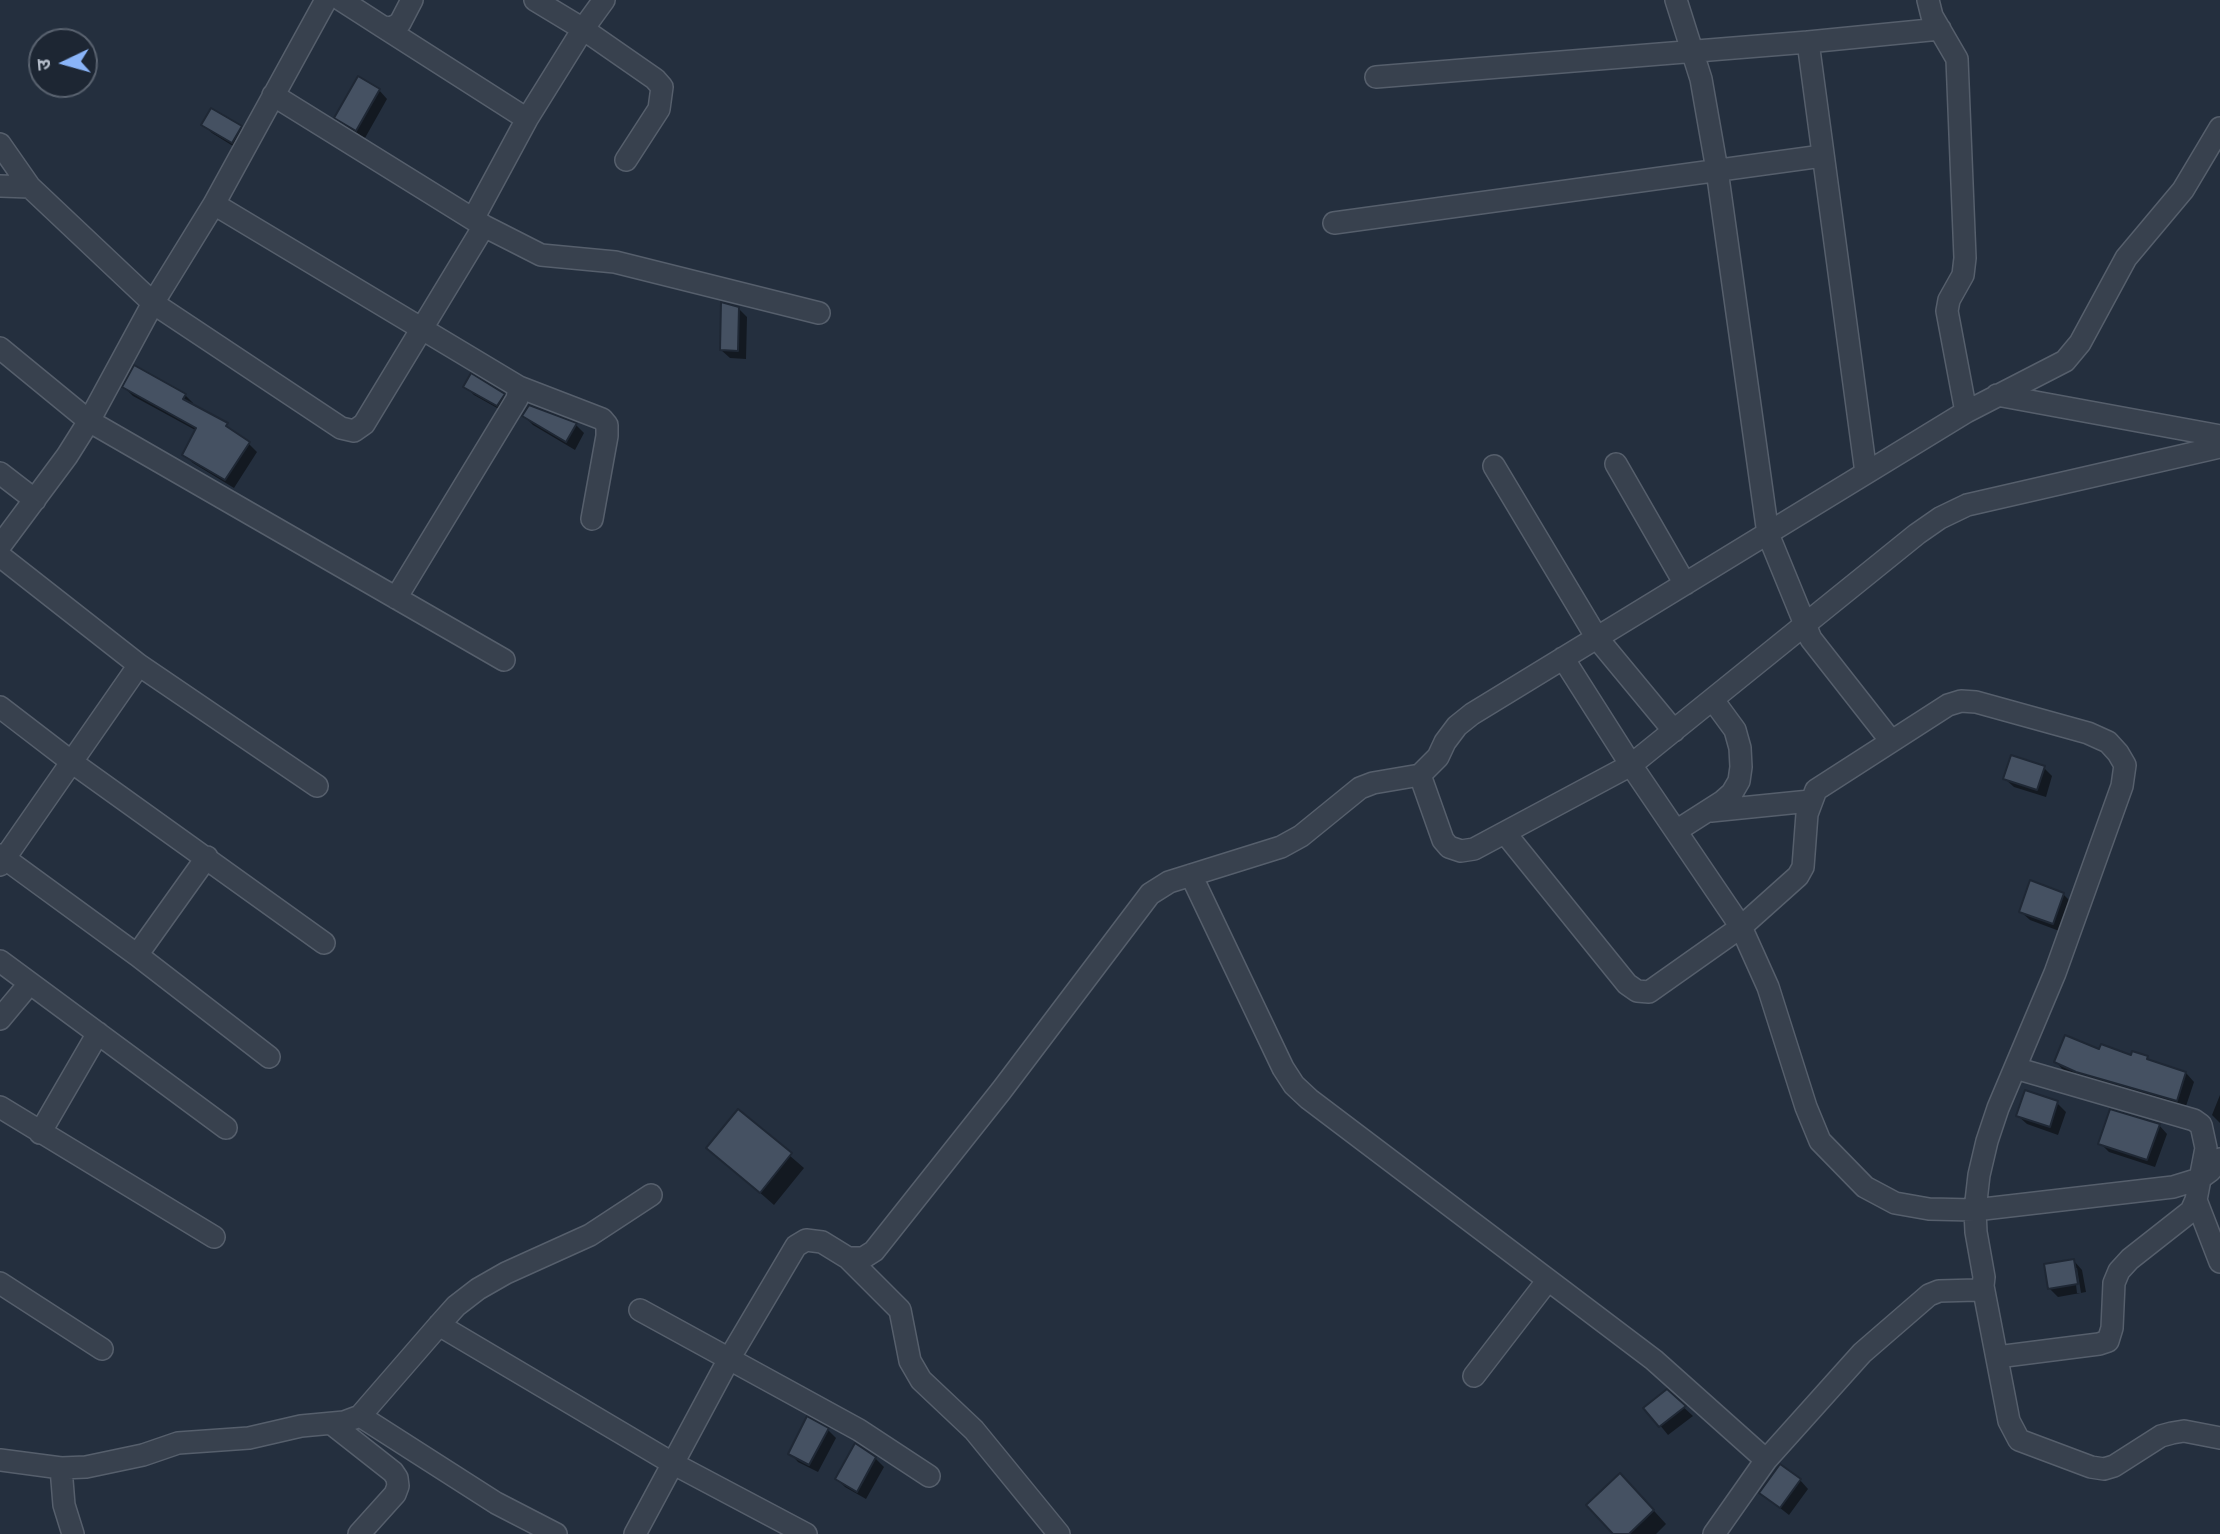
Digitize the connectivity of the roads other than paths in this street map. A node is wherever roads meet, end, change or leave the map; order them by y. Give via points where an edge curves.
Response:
1 (325, 0) edge
2 (341, 0) edge
3 (412, 0) edge
4 (535, 0) edge
5 (604, 0) edge
6 (1676, 0) edge
7 (1928, 0) edge
8 (383, 27) junction
9 (583, 29) junction
10 (1940, 29) junction
11 (1808, 42) junction
12 (1694, 52) junction
13 (1376, 76) dead end
14 (273, 95) junction
15 (527, 119) junction
16 (2220, 128) edge
17 (0, 144) edge
18 (1822, 156) junction
19 (626, 160) dead end
20 (1717, 170) junction
21 (0, 186) edge
22 (30, 187) junction
23 (214, 204) junction
24 (478, 222) junction
25 (1334, 223) dead end
26 (153, 303) junction
27 (819, 313) dead end
28 (422, 328) junction
29 (0, 348) edge
30 (519, 387) junction
31 (1997, 395) junction
32 (1966, 412) junction
33 (89, 421) junction
34 (2220, 436) edge
35 (2220, 447) edge
36 (1616, 464) dead end
37 (1494, 466) dead end
38 (0, 473) edge
39 (1866, 473) junction
40 (35, 500) junction
41 (592, 519) dead end
42 (1768, 534) junction
43 (0, 546) edge
44 (0, 556) edge
45 (1685, 584) junction
46 (396, 598) junction
47 (1805, 626) junction
48 (1597, 638) junction
49 (1563, 658) junction
50 (504, 660) dead end
51 (139, 665) junction
52 (1713, 700) junction
53 (0, 707) edge
54 (1674, 731) junction
55 (1891, 741) junction
56 (73, 763) junction
57 (1631, 765) junction
58 (1415, 776) junction
59 (317, 786) dead end
60 (1810, 801) junction
61 (1705, 812) junction
62 (1676, 831) junction
63 (1505, 833) junction
64 (207, 858) junction
65 (2, 860) edge
66 (1191, 875) junction
67 (1741, 927) junction
68 (324, 943) dead end
69 (137, 955) junction
70 (0, 961) edge
71 (30, 983) junction
72 (0, 1020) edge
73 (98, 1033) junction
74 (269, 1057) dead end
75 (2015, 1068) junction
76 (0, 1107) edge
77 (226, 1128) dead end
78 (40, 1133) junction
79 (2220, 1159) edge
80 (2197, 1190) junction
81 (651, 1195) dead end
82 (1975, 1210) junction
83 (214, 1237) dead end
84 (848, 1258) junction
85 (2220, 1262) edge
86 (1548, 1280) junction
87 (0, 1283) edge
88 (1983, 1286) junction
89 (640, 1310) dead end
90 (439, 1325) junction
91 (102, 1349) dead end
92 (1997, 1357) junction
93 (729, 1359) junction
94 (1474, 1376) dead end
95 (360, 1416) junction
96 (332, 1424) junction
97 (2220, 1438) edge
98 (0, 1460) edge
99 (1766, 1460) junction
100 (672, 1464) junction
101 (61, 1468) junction
102 (929, 1476) dead end
103 (73, 1534) edge
104 (359, 1534) edge
105 (556, 1534) edge
106 (635, 1534) edge
107 (806, 1534) edge
108 (1059, 1534) edge
109 (1714, 1534) edge

1 - 14 street
2 - 8 street
3 - 8 street via 400,23
4 - 9 street
5 - 9 street
6 - 12 street
7 - 10 street
8 - 15 street
9 - 15 street
9 - 19 street via 662,87 660,109
10 - 11 street
10 - 32 street via 1953,49 1958,75 1965,258 1963,275 1947,311
11 - 12 street
11 - 18 street
12 - 13 street
12 - 20 street
14 - 23 street
14 - 24 street
15 - 24 street
16 - 31 street via 2183,190 2126,258 2074,352 2056,367
17 - 22 street
18 - 20 street
18 - 39 street
20 - 25 street
20 - 42 street
21 - 22 street
22 - 26 street
23 - 26 street
23 - 28 street
24 - 27 street via 541,255 615,262
24 - 28 street
26 - 28 street via 341,428 354,431 364,424
26 - 33 street
28 - 30 street
29 - 33 street
30 - 41 street via 602,419 607,425
30 - 46 street via 517,399
31 - 32 street
31 - 34 street
32 - 39 street
33 - 40 street
33 - 46 street
35 - 47 street via 1967,505 1917,534
36 - 45 street
37 - 48 street
38 - 40 street
39 - 42 street
40 - 43 street
42 - 45 street
42 - 47 street
44 - 51 street
45 - 48 street
46 - 50 street
47 - 52 street
47 - 55 street
48 - 49 street
48 - 54 street
49 - 57 street
49 - 58 street via 1465,720 1438,757
51 - 56 street
51 - 59 street
52 - 54 street
52 - 61 street via 1735,730 1741,767 1732,793
53 - 56 street
54 - 57 street
55 - 60 street via 1816,790
55 - 75 street via 1948,705 1976,702 2088,733 2108,743 2125,765 2122,786 2059,960
56 - 64 street
56 - 65 street
57 - 62 street
57 - 63 street
58 - 63 street via 1449,847 1474,849
58 - 66 street via 1360,788 1301,836
60 - 61 street
60 - 67 street via 1803,867
61 - 62 street
62 - 67 street
63 - 67 street via 1637,991 1649,992 1660,986
64 - 68 street
64 - 69 street
65 - 69 street
66 - 84 street via 1150,894 874,1251 863,1258
66 - 86 street via 1294,1085
67 - 82 street via 1768,987 1820,1141 1865,1187 1895,1203
69 - 74 street
70 - 71 street
71 - 72 street
71 - 73 street
73 - 77 street
73 - 78 street
75 - 80 street via 2194,1120 2201,1125 2206,1148
75 - 82 street via 1987,1141
76 - 78 street
78 - 83 street
79 - 80 street
80 - 82 street via 2174,1187
80 - 85 street
80 - 92 street via 2191,1211 2119,1271 2108,1341
81 - 90 street via 590,1235 478,1289
82 - 88 street
84 - 93 street via 822,1242 806,1240 796,1246
84 - 108 street via 900,1310 915,1371 974,1430
86 - 94 street
86 - 99 street via 1654,1360
87 - 91 street
88 - 92 street
88 - 99 street via 1929,1295 1862,1353
89 - 93 street
90 - 95 street
90 - 100 street
92 - 97 street via 2013,1432 2029,1446 2104,1469 2172,1433
93 - 100 street
93 - 102 street via 859,1430
95 - 96 street
95 - 105 street via 496,1503
96 - 101 street via 249,1438 178,1443 112,1462
96 - 104 street via 397,1478 395,1494
98 - 101 street
99 - 109 street
100 - 106 street
100 - 107 street
101 - 103 street via 64,1505

